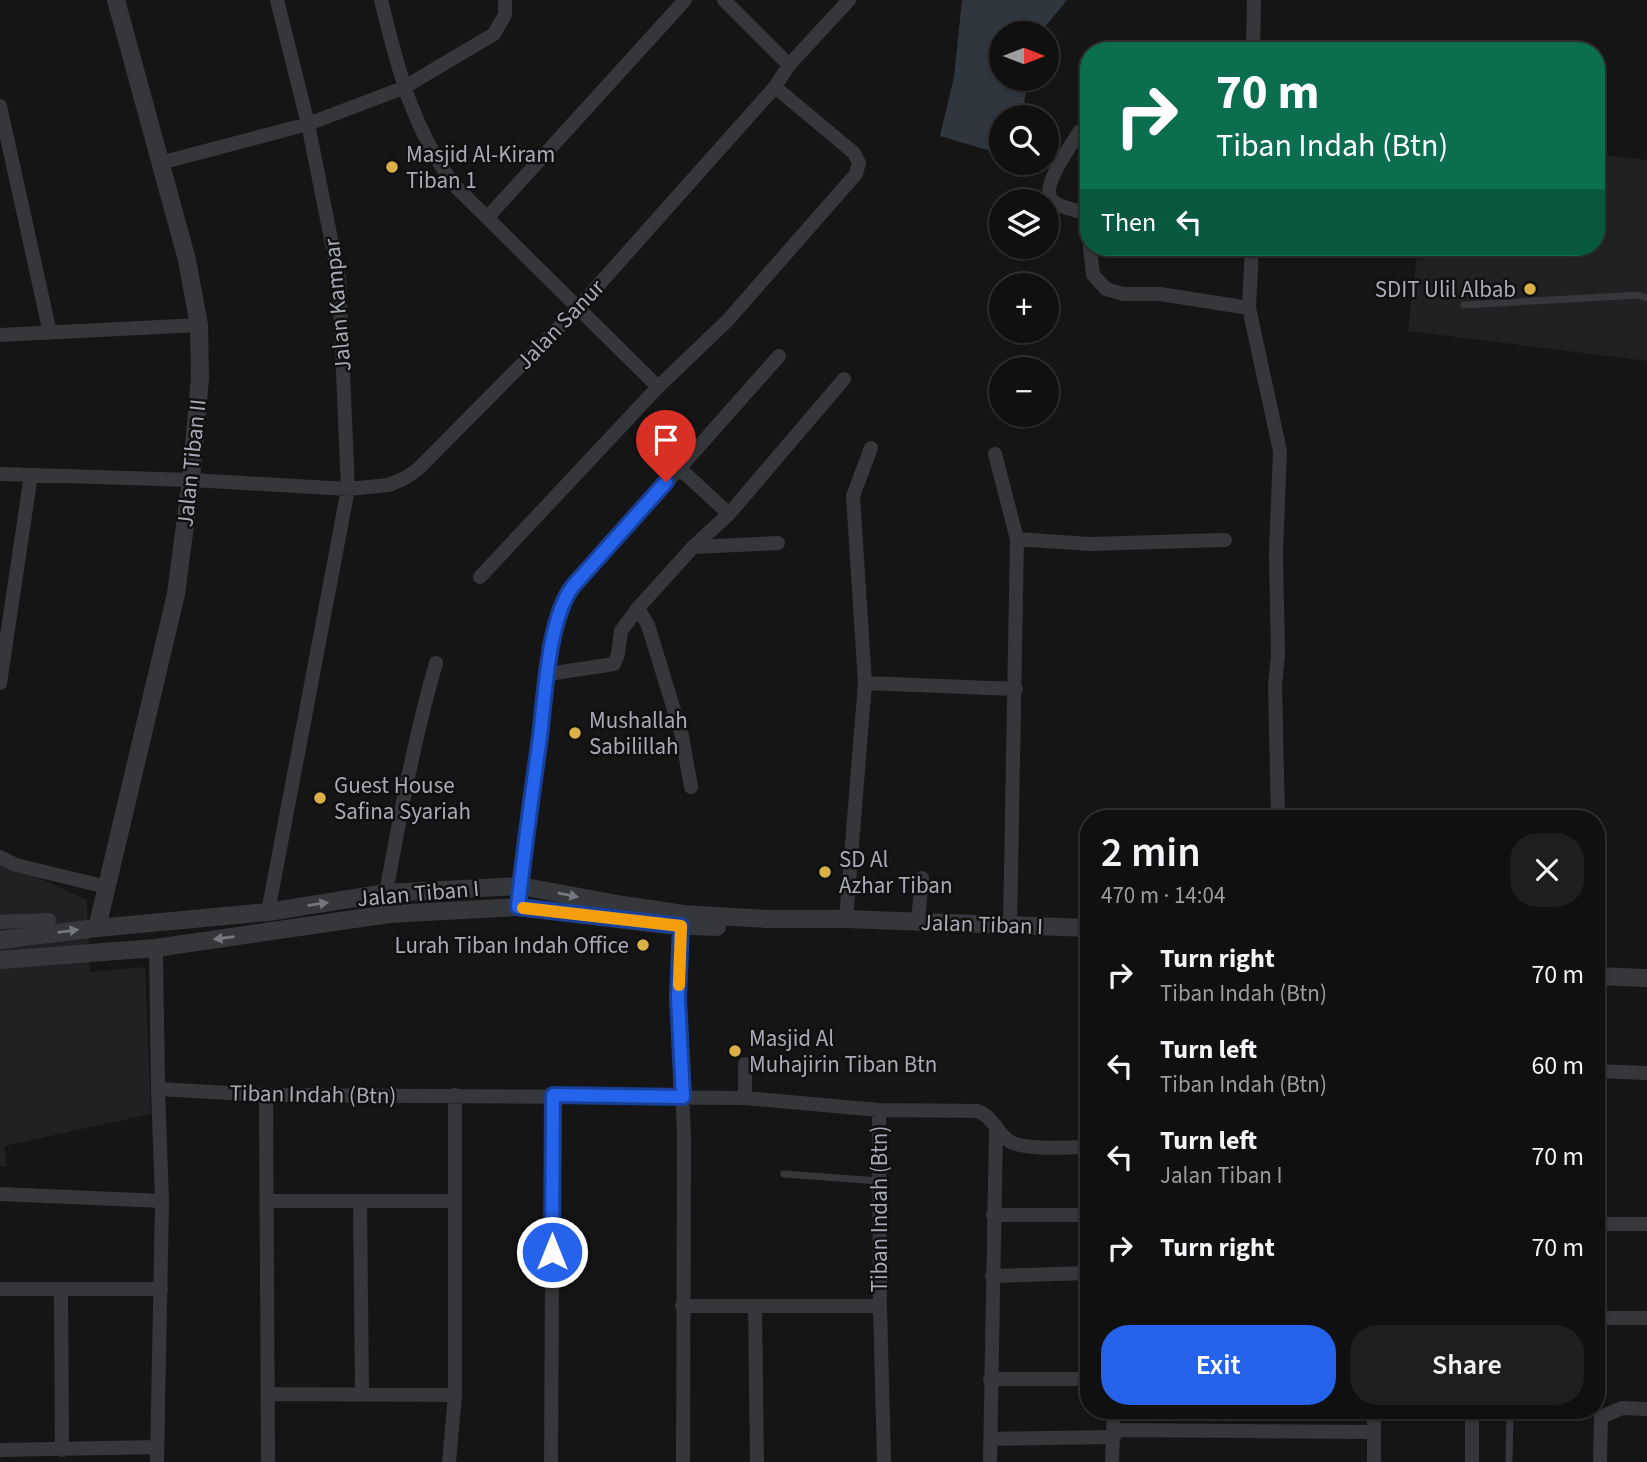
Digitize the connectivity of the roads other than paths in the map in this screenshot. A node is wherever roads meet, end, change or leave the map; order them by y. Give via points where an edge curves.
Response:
1 (116, 0) edge
2 (277, 0) edge
3 (381, 0) edge
4 (505, 0) edge
5 (685, 0) edge
6 (724, 0) edge
7 (849, 0) edge
8 (1254, 0) edge
9 (1253, 42) edge
10 (789, 65) junction
11 (775, 87) junction
12 (403, 88) junction
13 (0, 106) edge
14 (308, 124) junction
15 (1080, 131) dead end
16 (160, 163) junction
17 (1080, 211) edge
18 (487, 218) junction
19 (1091, 256) edge
20 (1252, 256) edge
21 (1647, 298) edge
22 (1464, 305) dead end
23 (1249, 308) junction
24 (578, 309) junction
25 (200, 325) junction
26 (50, 332) junction
27 (0, 335) edge
28 (779, 356) dead end
29 (844, 379) dead end
30 (658, 387) junction
31 (871, 449) dead end
32 (995, 454) dead end
33 (678, 467) junction
34 (0, 474) edge
35 (31, 475) junction
36 (191, 480) junction
37 (348, 489) junction
38 (729, 514) junction
39 (1017, 539) junction
40 (1225, 540) dead end
41 (778, 543) dead end
42 (693, 547) junction
43 (480, 577) dead end
44 (638, 608) junction
45 (436, 663) dead end
46 (548, 674) junction
47 (0, 683) edge
48 (865, 683) junction
49 (1016, 689) junction
50 (691, 786) dead end
51 (1278, 810) edge
52 (0, 857) edge
53 (922, 878) dead end
54 (520, 886) junction
55 (107, 887) junction
56 (386, 893) junction
57 (518, 907) junction
58 (268, 912) junction
59 (846, 919) junction
60 (49, 920) dead end
61 (918, 921) junction
62 (0, 922) edge
63 (1010, 925) junction
64 (681, 926) junction
65 (97, 928) junction
66 (1080, 928) edge
67 (0, 940) edge
68 (1080, 940) edge
69 (156, 948) junction
70 (0, 960) edge
71 (1605, 967) edge
72 (1647, 968) edge
73 (1605, 976) edge
74 (1647, 978) edge
75 (745, 1064) dead end
76 (1605, 1071) edge
77 (1647, 1073) edge
78 (158, 1089) junction
79 (266, 1095) junction
80 (455, 1095) junction
81 (553, 1095) junction
82 (683, 1097) junction
83 (745, 1098) junction
84 (879, 1110) junction
85 (996, 1126) junction
86 (1080, 1147) edge
87 (784, 1174) dead end
88 (880, 1181) junction
89 (0, 1194) edge
90 (162, 1201) junction
91 (267, 1201) junction
92 (360, 1201) junction
93 (455, 1201) junction
94 (993, 1215) junction
95 (1080, 1215) edge
96 (1605, 1224) edge
97 (1647, 1224) edge
98 (1080, 1273) edge
99 (992, 1276) junction
100 (0, 1289) edge
101 (61, 1289) junction
102 (161, 1289) junction
103 (682, 1306) junction
104 (880, 1306) junction
105 (755, 1307) junction
106 (1605, 1318) edge
107 (1647, 1318) edge
108 (990, 1379) junction
109 (1080, 1379) edge
110 (268, 1394) junction
111 (362, 1394) junction
112 (455, 1395) junction
113 (1647, 1409) edge
114 (1605, 1415) edge
115 (1114, 1419) edge
116 (1374, 1419) edge
117 (1472, 1419) edge
118 (1510, 1419) edge
119 (1601, 1419) edge
120 (1374, 1432) junction
121 (1114, 1434) junction
122 (991, 1439) junction
123 (0, 1450) edge
124 (62, 1450) junction
125 (157, 1455) edge
126 (268, 1462) edge
127 (449, 1462) edge
128 (551, 1462) edge
129 (683, 1462) edge
130 (757, 1462) edge
131 (884, 1462) edge
132 (990, 1462) edge
133 (1112, 1462) edge
134 (1374, 1462) edge
135 (1472, 1462) edge
136 (1509, 1462) edge
137 (1601, 1462) edge

1 - 16 street, Jalan Tiban II
2 - 14 street, Jalan Kampar
3 - 12 street
4 - 12 street via 505,15 494,34
5 - 18 street
6 - 10 street
7 - 10 street, Jalan Sanur
8 - 9 street
10 - 11 street, Jalan Sanur
11 - 24 street, Jalan Sanur
11 - 30 street via 854,153 858,168 729,320
12 - 14 street
12 - 18 street via 433,155 453,184
13 - 26 street
14 - 16 street
14 - 37 street, Jalan Kampar via 339,279
15 - 17 street via 1060,162 1049,196
16 - 25 street, Jalan Tiban II
18 - 24 street
19 - 23 street via 1093,275 1106,289
20 - 23 street
21 - 22 lane
23 - 51 street via 1280,451 1275,685
24 - 30 street
24 - 37 street, Jalan Sanur via 416,470 389,485
25 - 26 street
25 - 36 street, Jalan Tiban II
26 - 27 street
28 - 33 street
29 - 38 street
30 - 43 street
31 - 48 street via 853,496
32 - 39 street
33 - 38 street
33 - 46 street via 566,596
34 - 35 street, Jalan Sanur
35 - 36 street, Jalan Sanur
35 - 47 street
36 - 37 street, Jalan Sanur
36 - 55 street, Jalan Tiban II via 176,594
37 - 58 street, Jalan Kampar
38 - 42 street
39 - 40 street via 1090,544
39 - 49 street
41 - 42 street
42 - 44 street
44 - 46 street via 621,631 614,664
44 - 50 street via 648,625 682,736
45 - 56 street via 423,706
46 - 54 street
48 - 49 street
48 - 59 street
49 - 63 street
52 - 55 street
53 - 61 street
54 - 56 street, Jalan Tiban I
54 - 57 street
54 -> 59 street, Jalan Tiban I via 683,914
55 - 65 street, Jalan Tiban II
58 -> 56 street, Jalan Tiban I
57 - 64 street, Jalan Tiban I
57 -> 69 street, Jalan Tiban I via 389,914
58 - 65 street, Jalan Tiban I
59 - 61 street, Jalan Tiban I
60 - 62 street
61 - 63 street, Jalan Tiban I
63 - 66 street, Jalan Tiban I
64 - 68 street, Jalan Tiban I via 846,928
64 - 82 street via 678,998
67 -> 65 street, Jalan Tiban I
69 - 70 street, Jalan Tiban I
69 - 78 street
71 - 72 street
73 - 74 street
75 - 83 street
76 - 77 street
78 - 79 street, Tiban Indah (Btn)
78 - 90 street
79 - 80 street, Tiban Indah (Btn)
79 - 91 street
80 - 81 street, Tiban Indah (Btn)
80 - 93 street
81 - 82 street, Tiban Indah (Btn)
81 - 128 street
82 - 83 street, Tiban Indah (Btn)
82 - 103 street
83 - 84 street, Tiban Indah (Btn)
84 - 85 street via 977,1111 987,1114
84 - 88 street, Tiban Indah (Btn)
85 - 86 street via 1014,1144
85 - 94 street
87 - 88 lane
88 - 104 street, Tiban Indah (Btn)
89 - 90 street
90 - 102 street
91 - 92 street
91 - 110 street
92 - 93 street
92 - 111 street
93 - 112 street
94 - 95 street
94 - 99 street
96 - 97 street
98 - 99 street
99 - 108 street
100 - 101 street
101 - 102 street
101 - 124 street
102 - 125 street
103 - 105 street
103 - 129 street
104 - 105 street
104 - 131 street, Tiban Indah (Btn)
105 - 130 street
106 - 107 street
108 - 109 street
108 - 122 street
110 - 111 street
110 - 126 street
111 - 112 street
112 - 127 street
113 - 114 street via 1622,1408
115 - 121 street
116 - 120 street
117 - 135 street
118 - 136 lane
119 - 137 street
120 - 121 street
120 - 134 street
121 - 122 street
121 - 133 street
122 - 132 street
123 - 124 street
124 - 125 street

